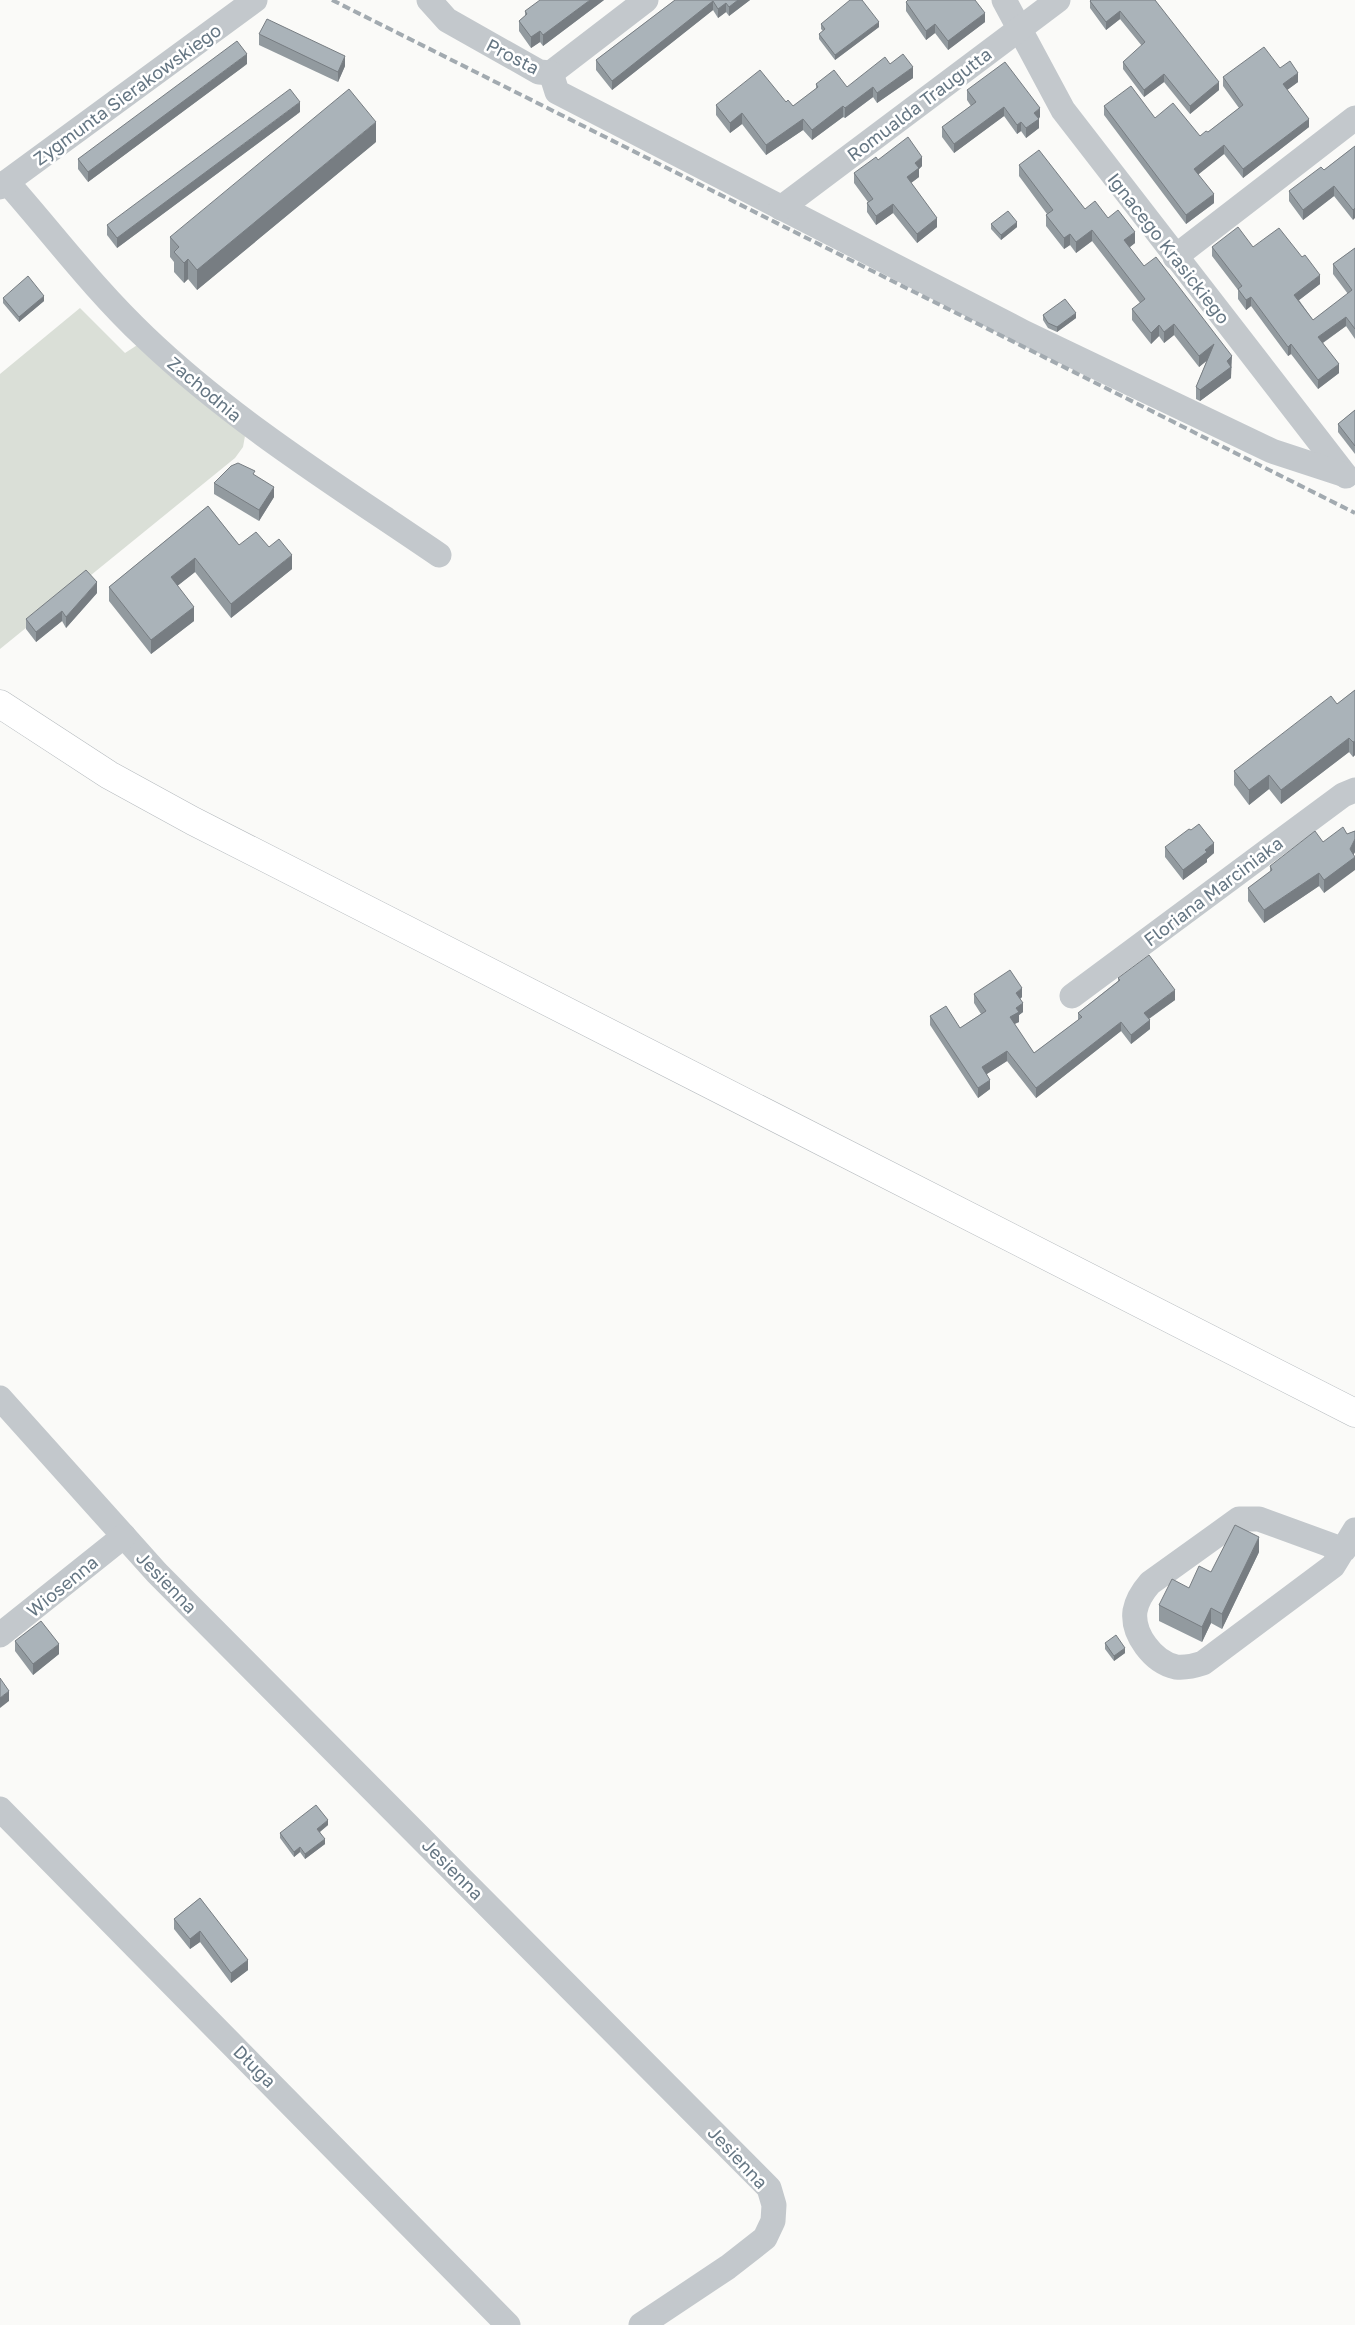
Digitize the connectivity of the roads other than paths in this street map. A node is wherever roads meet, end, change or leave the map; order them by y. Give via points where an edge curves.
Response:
1 (255, 0) edge
2 (429, 0) edge
3 (646, 0) edge
4 (1004, 0) edge
5 (1058, 0) edge
6 (1021, 28) junction
7 (550, 73) junction
8 (1355, 118) edge
9 (4, 185) edge
10 (781, 208) junction
11 (1175, 257) junction
12 (1350, 478) edge
13 (439, 555) dead end
14 (0, 704) edge
15 (1355, 790) edge
16 (1072, 996) dead end
17 (0, 1398) edge
18 (1355, 1413) edge
19 (124, 1536) junction
20 (1349, 1540) edge
21 (0, 1635) edge
22 (0, 1809) edge
23 (508, 2325) edge
24 (641, 2325) edge

1 - 9 street, Zygmunta Sierakowskiego
2 - 7 street, Prosta via 447,20 539,72
3 - 7 street, Prosta
4 - 6 street, Ignacego Krasickiego
5 - 6 street, Romualda Traugutta
6 - 10 street, Romualda Traugutta
6 - 11 street, Ignacego Krasickiego via 1062,110
7 - 10 street via 556,92
8 - 11 street
9 - 13 street, Zachodnia via 144,337 201,387 261,435
10 - 12 street via 1024,333 1272,451
11 - 12 street, Ignacego Krasickiego
14 - 18 main road via 109,775 193,821
15 - 16 street, Floriana Marciniaka via 1343,795
17 - 19 street, Jesienna
19 - 21 street, Wiosenna
19 - 24 street, Jesienna via 769,2188 774,2204 773,2221 765,2238
20 - 20 street via 1258,1518 1239,1518 1150,1583 1139,1598 1135,1611 1136,1627 1145,1644 1164,1663 1176,1667 1203,1663 1333,1566
22 - 23 street, Długa

